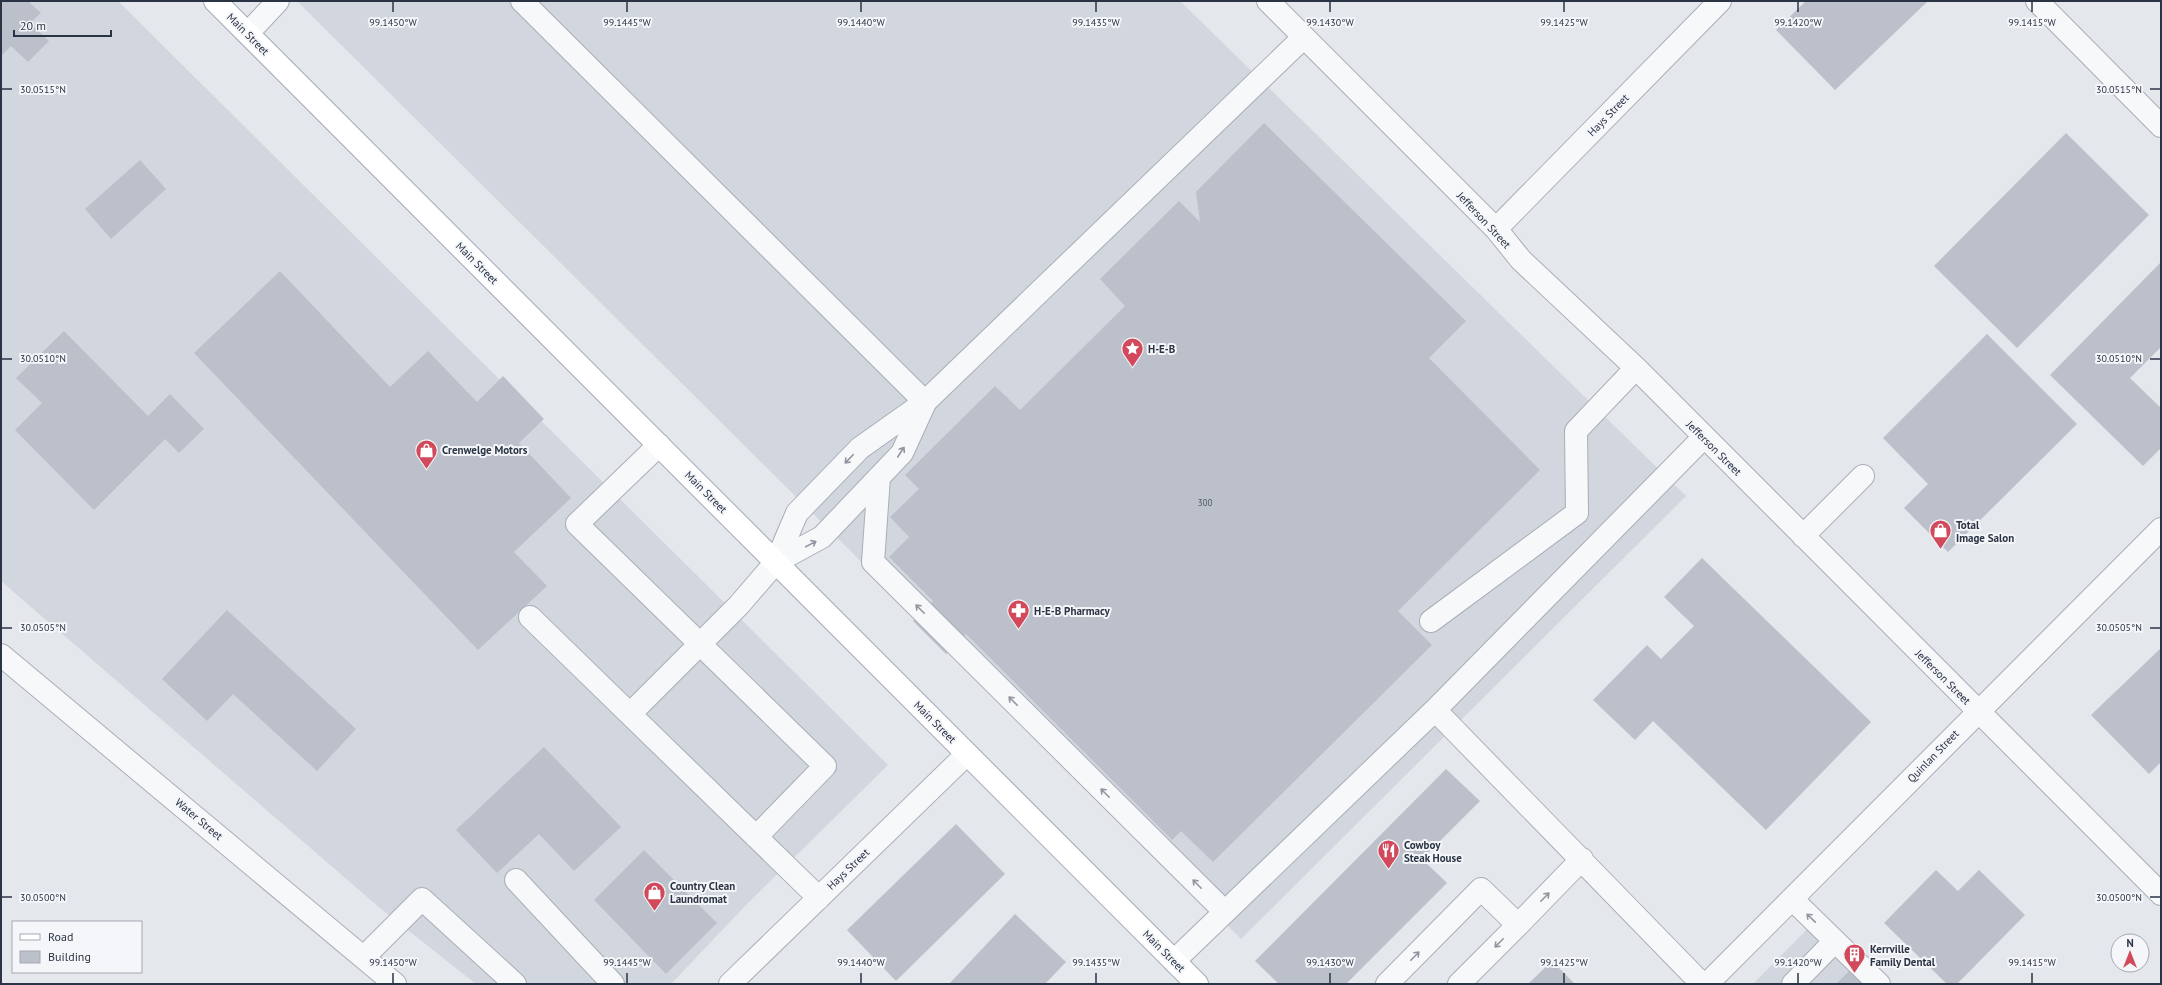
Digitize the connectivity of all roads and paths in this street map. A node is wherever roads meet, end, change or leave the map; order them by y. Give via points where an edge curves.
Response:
1 (215, 1) edge
2 (278, 1) edge
3 (522, 1) edge
4 (1268, 1) edge
5 (1720, 1) edge
6 (2036, 1) edge
7 (248, 33) junction
8 (1304, 37) junction
9 (2161, 126) edge
10 (1496, 229) junction
11 (1636, 368) junction
12 (925, 402) junction
13 (1704, 437) junction
14 (659, 445) junction
15 (1863, 476) dead end
16 (879, 477) junction
17 (2161, 529) edge
18 (1803, 536) junction
19 (776, 562) junction
20 (530, 617) dead end
21 (1430, 621) dead end
22 (700, 644) junction
23 (1, 655) edge
24 (1435, 710) junction
25 (1978, 711) junction
26 (630, 714) junction
27 (967, 754) junction
28 (756, 837) junction
29 (1582, 859) junction
30 (516, 880) dead end
31 (2161, 894) edge
32 (819, 898) junction
33 (1793, 900) junction
34 (1225, 912) junction
35 (1518, 924) junction
36 (1835, 941) junction
37 (364, 957) junction
38 (1174, 961) junction
39 (502, 980) edge
40 (395, 984) edge
41 (613, 984) edge
42 (730, 984) edge
43 (1197, 984) edge
44 (1387, 984) edge
45 (1459, 984) edge
46 (1702, 984) edge
47 (1707, 984) edge
48 (1793, 984) edge
49 (1879, 984) edge

1 - 7 main road, Main Street
2 - 7 street
3 - 12 street
4 - 8 street, Jefferson Street
5 - 10 street, Hays Street
6 - 9 street
7 - 14 main road, Main Street
8 - 10 street, Jefferson Street
8 - 12 street
10 - 11 street, Jefferson Street via 1521,260
11 - 13 street, Jefferson Street
11 - 21 street via 1576,431 1577,513
16 -> 12 street via 902,453
12 -> 19 street via 860,448 797,513
13 - 18 street, Jefferson Street
13 - 24 street
14 - 19 main road, Main Street
14 - 22 street via 577,524
15 - 18 street
19 -> 16 street via 822,537
34 -> 16 street via 873,562
17 - 25 street, Quinlan Street
18 - 25 street, Jefferson Street
19 - 22 street via 739,605
19 - 27 main road, Main Street
20 - 26 street
22 - 26 street
22 - 28 street via 825,766
23 - 37 street, Water Street
24 - 29 street
24 - 34 street
25 - 31 street, Jefferson Street
25 - 33 street, Quinlan Street
26 - 28 street
27 - 32 street, Hays Street
27 - 38 main road, Main Street
28 - 32 street
35 -> 29 street
29 - 46 street
30 - 41 street
32 - 42 street, Hays Street
36 -> 33 street
33 - 47 street, Quinlan Street
34 - 38 street
44 -> 35 street via 1481,889
35 -> 45 street
36 - 48 street
36 - 49 street
37 - 39 street via 422,899
37 - 40 street, Water Street
38 - 43 main road, Main Street

